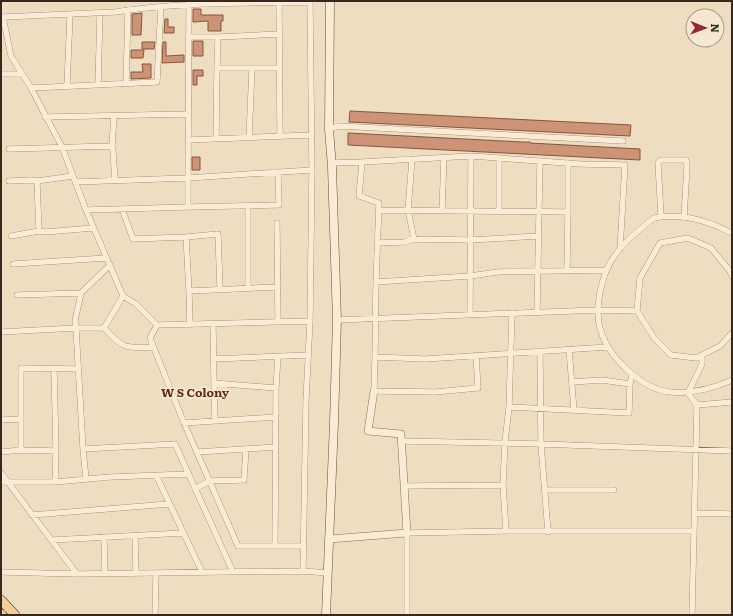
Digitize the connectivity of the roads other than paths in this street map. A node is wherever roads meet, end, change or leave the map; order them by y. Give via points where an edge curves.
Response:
1 (330, 1) edge
2 (279, 2) junction
3 (189, 4) junction
4 (161, 7) junction
5 (128, 10) junction
6 (100, 13) junction
7 (70, 14) junction
8 (279, 34) junction
9 (188, 37) junction
10 (218, 37) junction
11 (217, 68) junction
12 (252, 68) junction
13 (279, 68) junction
14 (1, 74) edge
15 (22, 74) junction
16 (126, 84) junction
17 (98, 85) junction
18 (67, 86) junction
19 (31, 88) junction
20 (188, 114) junction
21 (114, 116) junction
22 (45, 117) junction
23 (329, 129) junction
24 (312, 135) junction
25 (280, 136) junction
26 (249, 138) junction
27 (216, 139) junction
28 (188, 140) junction
29 (622, 141) dead end
30 (112, 146) junction
31 (62, 147) junction
32 (9, 148) dead end
33 (471, 156) junction
34 (444, 157) junction
35 (499, 158) junction
36 (412, 159) junction
37 (540, 161) junction
38 (362, 162) junction
39 (332, 163) junction
40 (568, 163) junction
41 (312, 170) junction
42 (278, 172) junction
43 (188, 178) junction
44 (74, 179) junction
45 (9, 181) dead end
46 (37, 181) junction
47 (115, 181) junction
48 (188, 206) junction
49 (248, 206) junction
50 (122, 209) junction
51 (86, 210) junction
52 (378, 210) junction
53 (408, 210) junction
54 (442, 210) junction
55 (470, 211) junction
56 (500, 211) junction
57 (540, 212) junction
58 (568, 212) junction
59 (661, 216) junction
60 (684, 218) junction
61 (277, 223) dead end
62 (93, 228) junction
63 (39, 231) junction
64 (732, 233) edge
65 (11, 236) dead end
66 (539, 236) junction
67 (186, 237) junction
68 (414, 239) junction
69 (470, 240) junction
70 (377, 243) junction
71 (620, 249) junction
72 (106, 258) junction
73 (13, 264) dead end
74 (110, 266) junction
75 (567, 270) junction
76 (607, 270) junction
77 (538, 271) junction
78 (470, 276) junction
79 (732, 276) edge
80 (376, 282) junction
81 (278, 287) junction
82 (248, 288) junction
83 (220, 289) junction
84 (189, 291) junction
85 (81, 293) junction
86 (16, 295) dead end
87 (123, 296) junction
88 (598, 310) junction
89 (637, 311) junction
90 (537, 312) junction
91 (512, 313) junction
92 (470, 314) junction
93 (375, 318) junction
94 (337, 320) junction
95 (310, 321) junction
96 (278, 322) junction
97 (190, 324) junction
98 (213, 324) junction
99 (157, 325) junction
100 (76, 328) junction
101 (104, 328) junction
102 (1, 332) edge
103 (732, 333) edge
104 (150, 338) junction
105 (153, 347) junction
106 (608, 347) junction
107 (142, 348) junction
108 (569, 349) junction
109 (540, 352) junction
110 (511, 353) junction
111 (308, 355) junction
112 (702, 355) junction
113 (278, 356) junction
114 (476, 356) junction
115 (375, 357) junction
116 (214, 360) junction
117 (54, 368) junction
118 (78, 369) junction
119 (632, 375) junction
120 (732, 380) edge
121 (572, 382) junction
122 (214, 383) junction
123 (630, 384) junction
124 (276, 388) junction
125 (374, 391) junction
126 (688, 392) junction
127 (732, 402) edge
128 (697, 404) junction
129 (509, 407) junction
130 (540, 409) junction
131 (574, 410) junction
132 (276, 417) junction
133 (21, 419) junction
134 (1, 420) edge
135 (215, 421) junction
136 (184, 423) junction
137 (401, 441) junction
138 (505, 442) junction
139 (541, 444) junction
140 (276, 448) junction
141 (83, 449) junction
142 (246, 449) junction
143 (21, 450) junction
144 (696, 451) junction
145 (1, 452) edge
146 (56, 452) junction
147 (197, 452) junction
148 (732, 452) edge
149 (1, 473) edge
150 (188, 474) junction
151 (156, 476) junction
152 (86, 479) junction
153 (209, 481) junction
154 (1, 482) edge
155 (8, 482) junction
156 (55, 482) junction
157 (503, 485) junction
158 (404, 486) junction
159 (195, 489) junction
160 (545, 490) junction
161 (614, 490) dead end
162 (169, 504) junction
163 (695, 513) junction
164 (732, 514) edge
165 (32, 515) junction
166 (506, 531) junction
167 (694, 531) junction
168 (548, 532) junction
169 (183, 533) junction
170 (407, 533) junction
171 (135, 535) junction
172 (104, 537) junction
173 (329, 539) junction
174 (52, 540) junction
175 (275, 546) junction
176 (303, 546) junction
177 (303, 571) junction
178 (1, 572) edge
179 (202, 572) junction
180 (233, 572) junction
181 (136, 573) junction
182 (156, 573) junction
183 (328, 573) junction
184 (77, 574) junction
185 (105, 574) junction
186 (1, 600) edge
187 (15, 615) edge
188 (155, 615) edge
189 (326, 615) edge
190 (407, 615) edge
191 (692, 615) edge

1 - 23 main road
2 - 3 street
2 - 8 street
2 - 24 street via 310,2
3 - 4 street
3 - 9 street
4 - 5 street
4 - 16 street via 157,82
5 - 6 street
5 - 16 street
6 - 7 street
6 - 17 street
7 - 15 street via 3,16 12,56
7 - 18 street
8 - 10 street
8 - 13 street
9 - 10 street
9 - 20 street
10 - 11 street
11 - 12 street
11 - 27 street
12 - 13 street
12 - 26 street
13 - 25 street
14 - 15 street
15 - 19 street
16 - 17 street
17 - 18 street
18 - 19 street
19 - 22 street
20 - 21 street
20 - 28 street
21 - 22 street
21 - 30 street
22 - 31 street
23 - 29 street via 339,126
23 - 39 main road
24 - 25 street
24 - 41 street
25 - 26 street
26 - 27 street
27 - 28 street
28 - 43 street
30 - 31 street
30 - 47 street
31 - 32 street
31 - 44 street
33 - 34 street
33 - 35 street
33 - 55 street
34 - 36 street
34 - 54 street
35 - 37 street
35 - 56 street
36 - 38 street
36 - 53 street
37 - 40 street
37 - 57 street
38 - 39 street
38 - 52 street via 359,196 379,203
39 - 94 main road
40 - 58 street
40 - 71 street via 625,165
41 - 42 street
41 - 95 street
42 - 43 street
42 - 49 street via 279,205
43 - 47 street
43 - 48 street
44 - 46 street
44 - 47 street
44 - 51 street
45 - 46 street
46 - 63 street
48 - 49 street
48 - 50 street
49 - 82 street
50 - 51 street
50 - 67 street via 133,239
51 - 62 street
52 - 53 street
52 - 70 street
53 - 54 street
53 - 68 street
54 - 55 street
55 - 56 street
55 - 69 street
56 - 57 street
57 - 58 street
57 - 66 street
58 - 75 street
59 - 60 street
59 - 60 street via 658,163 661,160 686,160
59 - 71 street via 646,224
60 - 64 street via 709,223
61 - 81 street
62 - 63 street
62 - 72 street
63 - 65 street
66 - 69 street
66 - 77 street
67 - 83 street via 218,234
67 - 84 street
68 - 69 street
68 - 70 street
69 - 78 street
70 - 80 street
71 - 76 street
72 - 73 street
72 - 74 street
74 - 85 street
74 - 87 street
75 - 76 street
75 - 77 street
76 - 88 street
77 - 78 street
77 - 90 street
78 - 80 street
78 - 92 street
79 - 89 street via 710,248 688,238 660,243 640,278
80 - 93 street
81 - 82 street
81 - 96 street
82 - 83 street
83 - 84 street
84 - 97 street
85 - 86 street
85 - 100 street via 74,321
87 - 99 street via 136,304
87 - 101 street
88 - 89 street
88 - 90 street
88 - 106 street via 600,328
89 - 112 street via 655,339 671,355 696,358
90 - 91 street
91 - 92 street
91 - 110 street
92 - 93 street
93 - 94 street
93 - 115 street
94 - 173 main road
95 - 96 street
95 - 111 street
96 - 98 street
97 - 98 street
97 - 99 street
98 - 116 street
99 - 104 street
100 - 101 street
100 - 102 street
100 - 118 street
101 - 107 street via 119,343 130,348
103 - 112 street via 720,346
104 - 105 street
104 - 107 street
105 - 107 street
105 - 136 street
106 - 108 street
106 - 119 street
108 - 109 street
108 - 121 street
109 - 110 street
109 - 130 street
110 - 114 street
110 - 129 street
111 - 113 street
111 - 176 street
112 - 126 street via 702,364
113 - 116 street
113 - 124 street
114 - 115 street via 425,359
114 - 125 street via 478,388 435,392
115 - 125 street
116 - 122 street
117 - 118 street
117 - 133 street via 21,368
117 - 146 street
118 - 141 street
119 - 123 street
119 - 126 street via 669,392
120 - 126 street via 710,389
121 - 123 street via 602,380
121 - 131 street
122 - 124 street
122 - 135 street
123 - 131 street via 629,413
124 - 132 street
125 - 137 street via 368,431 401,434
126 - 128 street
127 - 128 street
128 - 144 street
129 - 130 street
129 - 138 street
130 - 131 street
130 - 139 street
132 - 135 street
132 - 140 street
133 - 134 street
133 - 143 street
135 - 136 street
136 - 147 street
137 - 138 street
137 - 158 street
138 - 139 street
138 - 157 street
139 - 144 street
139 - 160 street
140 - 142 street
140 - 175 street
141 - 150 street via 175,444
141 - 152 street
142 - 147 street
142 - 153 street via 244,480
143 - 145 street
143 - 146 street
144 - 148 street
144 - 163 street
146 - 156 street
147 - 153 street
149 - 155 street
150 - 151 street
150 - 159 street
151 - 152 street
151 - 162 street
152 - 156 street
153 - 159 street
153 - 175 street via 238,546
154 - 155 street
155 - 156 street
155 - 165 street
157 - 158 street
157 - 166 street
158 - 170 street
159 - 180 street
160 - 161 street
160 - 168 street
162 - 165 street
162 - 169 street
163 - 164 street
163 - 167 street
165 - 174 street
166 - 168 street
166 - 170 street
167 - 168 street
167 - 191 street
169 - 171 street
169 - 179 street
170 - 173 street
170 - 190 street
171 - 172 street
171 - 181 street
172 - 174 street
172 - 185 street
173 - 183 main road
174 - 184 street
175 - 176 street
176 - 177 street
177 - 180 street
177 - 183 street
178 - 184 street
179 - 180 street
179 - 182 street
181 - 182 street
181 - 185 street
182 - 188 street
183 - 189 main road
184 - 185 street
186 - 187 main road

